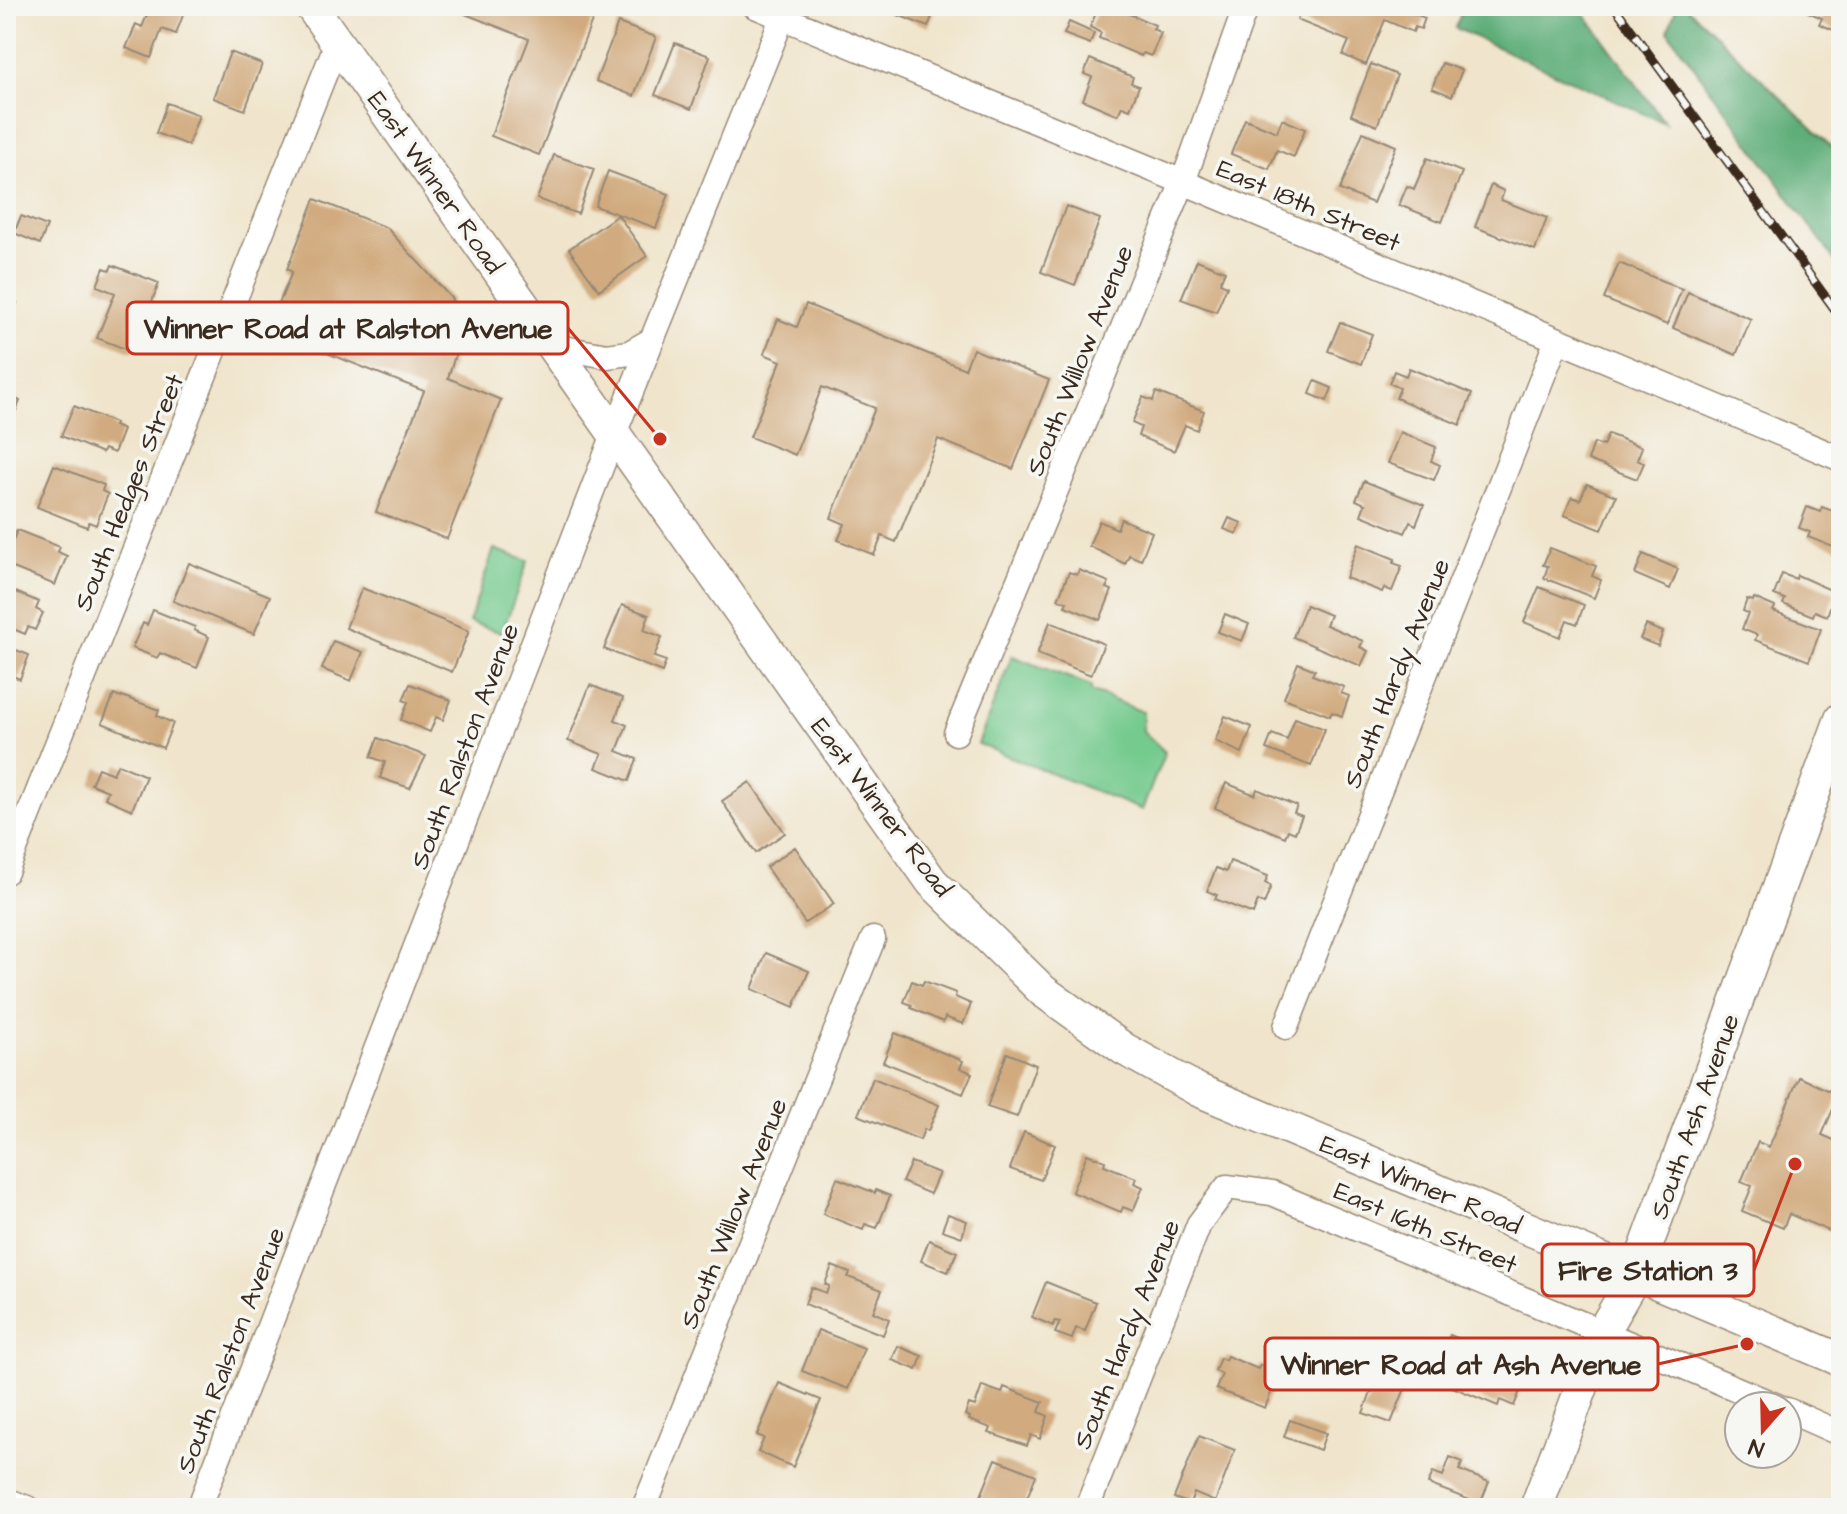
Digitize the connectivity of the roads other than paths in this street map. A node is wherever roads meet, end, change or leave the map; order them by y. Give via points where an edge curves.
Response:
1 (311, 6) edge
2 (755, 6) edge
3 (1246, 6) edge
4 (784, 12) edge
5 (337, 43) junction
6 (1183, 182) junction
7 (652, 340) junction
8 (1557, 340) junction
9 (552, 346) junction
10 (614, 434) junction
11 (1841, 459) edge
12 (1841, 719) edge
13 (956, 733) dead end
14 (6, 872) edge
15 (873, 939) dead end
16 (1286, 1027) dead end
17 (1227, 1187) joint
18 (1636, 1274) junction
19 (1603, 1331) junction
20 (1841, 1360) edge
21 (1740, 1390) edge
22 (1803, 1417) edge
23 (1841, 1434) edge
24 (6, 1500) edge
25 (27, 1508) edge
26 (199, 1508) edge
27 (644, 1508) edge
28 (1087, 1508) edge
29 (1536, 1508) edge

1 - 5 street, East Winner Road
2 - 4 street, East 18th Street
3 - 6 street, South Willow Avenue
4 - 6 street, East 18th Street
4 - 7 street, South Ralston Avenue
5 - 9 street, East Winner Road
5 - 14 street, South Hedges Street
6 - 8 street, East 18th Street
6 - 13 street, South Willow Avenue
7 - 9 street via 629,353 607,356
7 - 10 street, South Ralston Avenue
8 - 11 street, East 18th Street
8 - 16 street, South Hardy Avenue
9 - 10 street, East Winner Road
10 - 18 street, East Winner Road via 932,882 1043,991 1124,1049 1198,1090
10 - 26 street, South Ralston Avenue
12 - 18 street, South Ash Avenue
15 - 27 street, South Willow Avenue
17 - 19 street, East 16th Street via 1272,1193
17 - 28 street, South Hardy Avenue via 1199,1224
18 - 19 street, South Ash Avenue
18 - 20 street, East Winner Road
19 - 21 street, East 16th Street
19 - 29 street, South Ash Avenue
22 - 23 street
24 - 25 street

